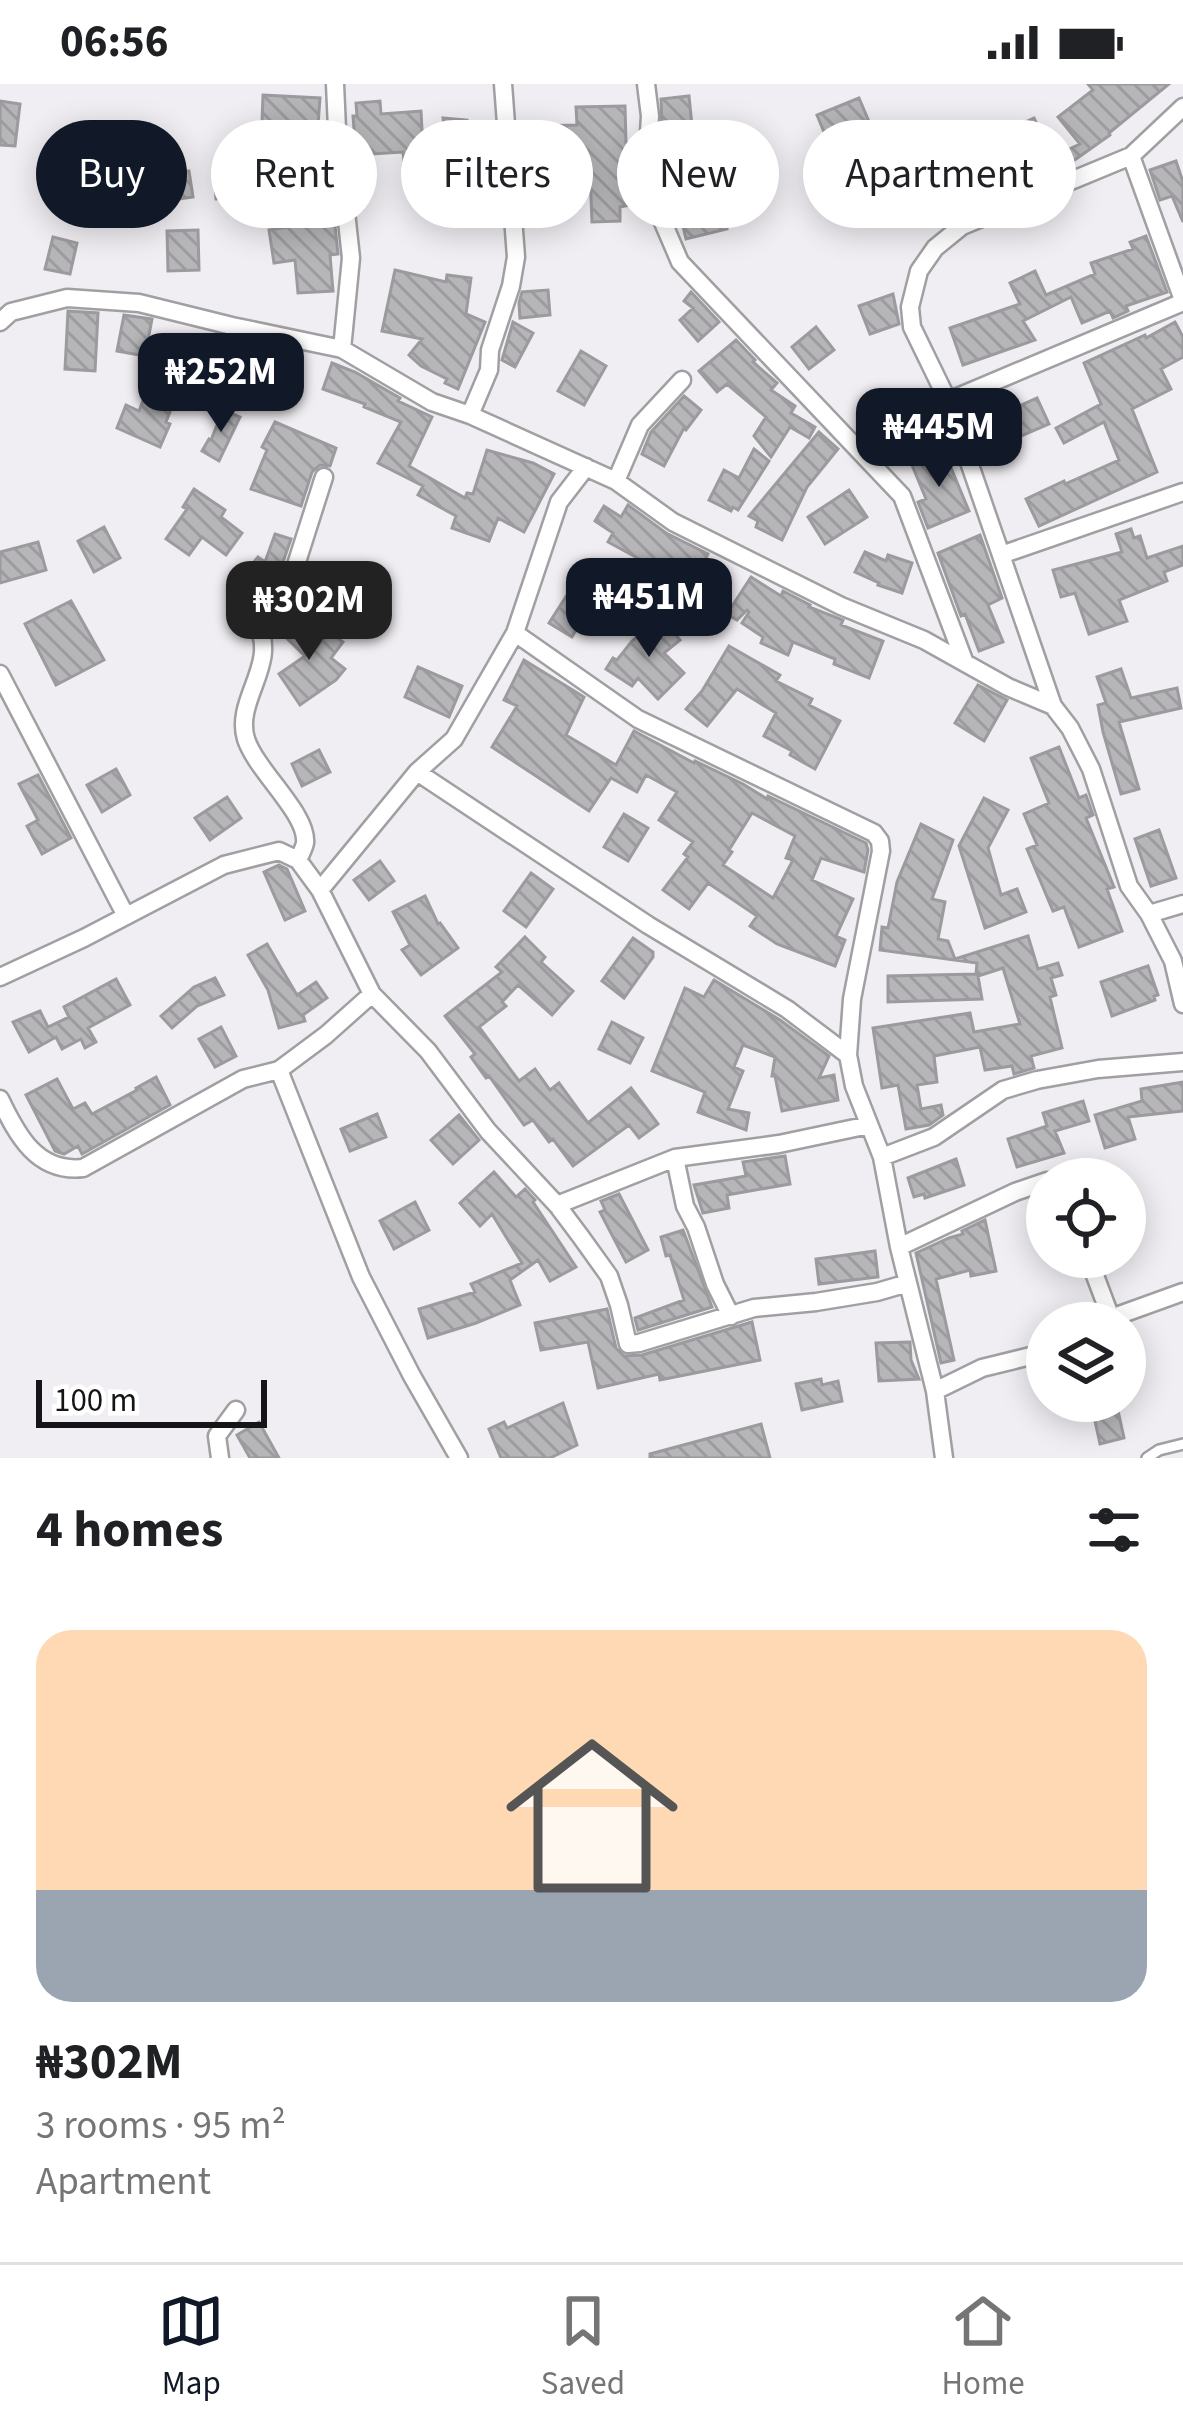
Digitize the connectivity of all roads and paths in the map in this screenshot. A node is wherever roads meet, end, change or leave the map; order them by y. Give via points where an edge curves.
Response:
1 (335, 84) edge
2 (503, 84) edge
3 (646, 84) edge
4 (1183, 107) edge
5 (1131, 156) junction
6 (1183, 301) edge
7 (0, 322) edge
8 (341, 349) junction
9 (682, 380) dead end
10 (948, 400) junction
11 (470, 415) junction
12 (586, 467) junction
13 (324, 477) dead end
14 (616, 481) junction
15 (1183, 491) edge
16 (1001, 555) junction
17 (515, 633) junction
18 (965, 663) junction
19 (0, 674) edge
20 (1053, 706) junction
21 (417, 772) junction
22 (298, 860) junction
23 (320, 890) junction
24 (1183, 904) edge
25 (1149, 914) junction
26 (126, 916) junction
27 (0, 977) edge
28 (372, 994) junction
29 (1183, 1004) edge
30 (848, 1055) junction
31 (1183, 1062) edge
32 (279, 1070) junction
33 (0, 1099) edge
34 (869, 1125) junction
35 (882, 1156) junction
36 (675, 1158) junction
37 (1026, 1188) edge
38 (557, 1204) junction
39 (899, 1247) junction
40 (908, 1283) junction
41 (1183, 1292) edge
42 (1146, 1306) edge
43 (731, 1316) junction
44 (1026, 1357) edge
45 (935, 1391) junction
46 (236, 1410) dead end
47 (1183, 1444) edge
48 (220, 1458) edge
49 (459, 1458) edge
50 (944, 1458) edge
51 (1147, 1458) edge

1 - 8 street via 351,258
2 - 11 street via 516,257
3 - 18 street via 647,166 680,262 902,496
4 - 5 street
5 - 6 street
5 - 10 street via 962,226 935,248 910,307
6 - 10 street
7 - 8 street via 10,312 68,298 139,302
8 - 11 street
9 - 14 street via 640,424
10 - 16 street
11 - 12 street
12 - 14 street
12 - 17 street via 559,502
13 - 22 street via 296,565 257,624 263,658 242,724 251,755 303,830
14 - 18 street via 673,522
15 - 16 street
16 - 20 street
17 - 21 street via 454,740
17 - 30 street via 638,719 874,833 881,851
18 - 20 street
19 - 26 street
20 - 25 street via 1091,769 1129,886
21 - 23 street
21 - 30 street
22 - 23 street
22 - 26 street via 279,851 224,865
23 - 28 street
24 - 25 street
25 - 29 street
26 - 27 street
28 - 32 street
28 - 38 street
30 - 34 street
31 - 35 street via 1004,1090 934,1137
32 - 33 street via 243,1079 83,1168 42,1159
32 - 49 street via 362,1277
34 - 35 street
34 - 36 street
35 - 39 street
36 - 38 street
36 - 43 street via 685,1206
37 - 39 street
38 - 43 street via 609,1276 628,1344
39 - 40 street
40 - 43 street
40 - 45 street
41 - 42 street
44 - 45 street
45 - 50 street
46 - 48 street via 218,1436
47 - 51 lane

